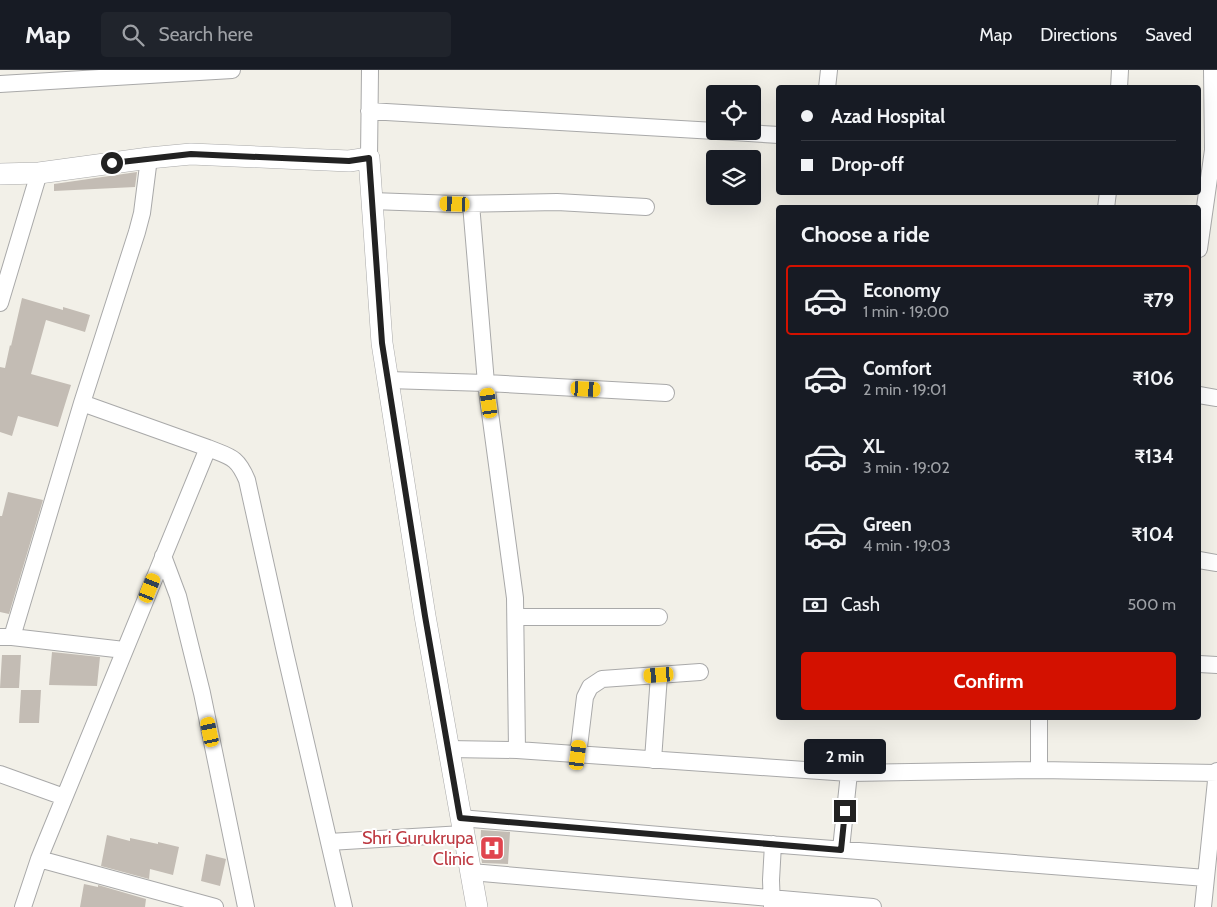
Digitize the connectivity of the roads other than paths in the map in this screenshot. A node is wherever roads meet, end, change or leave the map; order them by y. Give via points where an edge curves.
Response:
1 (221, 70) edge
2 (370, 70) edge
3 (829, 70) edge
4 (1120, 70) edge
5 (1212, 70) edge
6 (141, 73) edge
7 (63, 75) edge
8 (0, 84) edge
9 (827, 85) edge
10 (1119, 85) edge
11 (369, 111) junction
12 (706, 130) edge
13 (761, 134) edge
14 (776, 135) edge
15 (1210, 150) edge
16 (149, 158) junction
17 (369, 158) junction
18 (39, 173) junction
19 (0, 174) edge
20 (372, 201) junction
21 (471, 204) junction
22 (646, 207) dead end
23 (1201, 231) edge
24 (0, 303) edge
25 (388, 380) junction
26 (486, 383) junction
27 (666, 393) dead end
28 (1201, 395) edge
29 (1217, 398) edge
30 (82, 403) junction
31 (208, 448) junction
32 (163, 556) junction
33 (1201, 560) edge
34 (1217, 563) edge
35 (516, 617) junction
36 (659, 617) dead end
37 (6, 637) edge
38 (124, 650) junction
39 (1201, 664) edge
40 (1217, 665) edge
41 (700, 672) dead end
42 (659, 675) junction
43 (1039, 720) edge
44 (448, 749) junction
45 (517, 750) junction
46 (578, 755) junction
47 (653, 760) junction
48 (1039, 770) junction
49 (1217, 772) edge
50 (849, 773) junction
51 (0, 774) edge
52 (64, 798) junction
53 (462, 826) junction
54 (329, 842) junction
55 (773, 844) junction
56 (841, 850) junction
57 (39, 859) junction
58 (471, 872) junction
59 (1206, 878) junction
60 (1208, 901) edge
61 (772, 903) edge
62 (23, 907) edge
63 (214, 907) edge
64 (246, 907) edge
65 (344, 907) edge
66 (477, 907) edge
67 (873, 907) edge

1 - 6 street
2 - 11 street
3 - 9 street
4 - 10 street
5 - 15 street
6 - 7 street
7 - 8 street
11 - 12 street
11 - 17 street
13 - 14 street
15 - 23 street
16 - 17 street via 191,154 349,161
16 - 18 street
16 - 30 street via 137,232
17 - 20 street
18 - 19 street
18 - 24 street
20 - 21 street
20 - 25 street via 382,343
21 - 22 street via 557,202
21 - 26 street
25 - 26 street
25 - 44 street
26 - 27 street
26 - 35 street
28 - 29 street
30 - 31 street
30 - 37 street
31 - 32 street
31 - 54 street via 233,458 247,480
32 - 38 street
32 - 64 street via 178,596 202,693
33 - 34 street
35 - 36 street
35 - 45 street
37 - 38 street
38 - 52 street
39 - 40 street
41 - 42 street
42 - 46 street via 602,679 590,687 585,697
42 - 47 street
43 - 48 street
44 - 45 street
44 - 53 street
45 - 46 street
46 - 47 street
47 - 50 street
48 - 49 street
48 - 50 street
49 - 59 street
50 - 56 street
51 - 52 street
52 - 57 street
53 - 54 street
53 - 55 street
53 - 58 street
54 - 65 street
55 - 56 street
55 - 61 street
56 - 59 street
57 - 62 street
57 - 63 street
58 - 61 street
58 - 66 street
59 - 60 street
61 - 67 street

